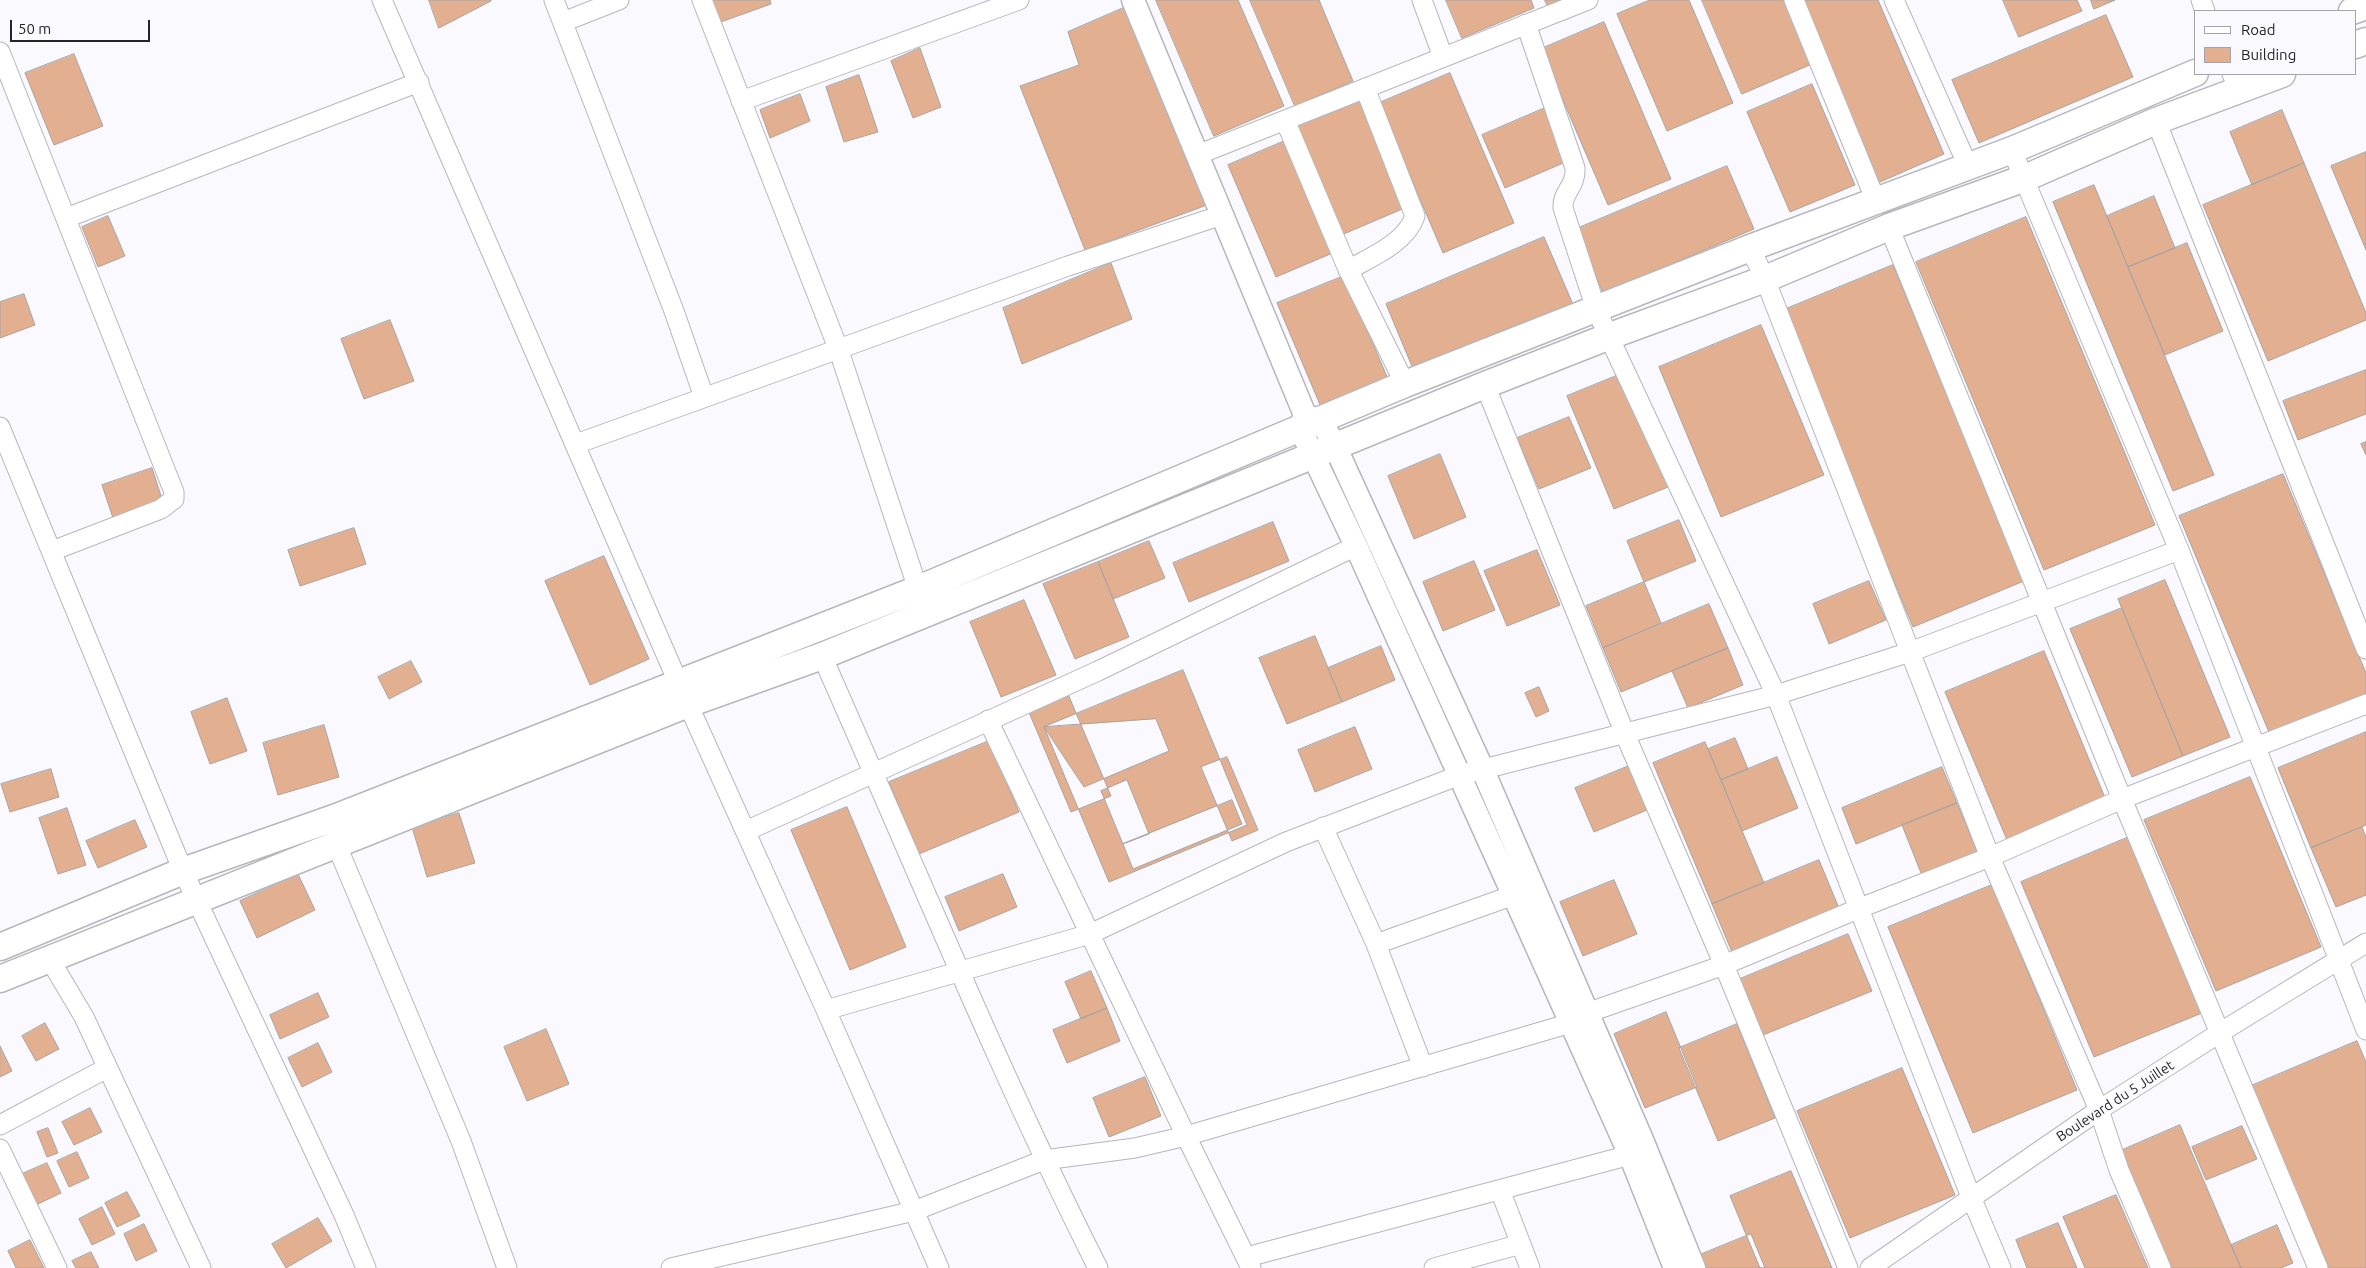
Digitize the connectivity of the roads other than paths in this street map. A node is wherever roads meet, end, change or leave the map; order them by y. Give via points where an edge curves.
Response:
1 (382, 0) edge
2 (554, 0) edge
3 (619, 0) edge
4 (702, 0) edge
5 (1020, 0) edge
6 (1133, 0) edge
7 (1422, 0) edge
8 (1588, 0) edge
9 (1794, 0) edge
10 (1894, 0) edge
11 (563, 22) junction
12 (1526, 24) junction
13 (0, 52) edge
14 (1443, 57) junction
15 (2194, 73) edge
16 (2276, 75) edge
17 (419, 82) junction
18 (2236, 82) edge
19 (1365, 88) junction
20 (741, 101) junction
21 (1285, 120) junction
22 (2156, 121) junction
23 (2012, 150) junction
24 (1197, 155) junction
25 (1968, 166) junction
26 (2025, 178) junction
27 (1876, 201) junction
28 (1222, 215) junction
29 (66, 218) junction
30 (1889, 227) junction
31 (1750, 248) junction
32 (1348, 270) junction
33 (1765, 279) junction
34 (1596, 309) junction
35 (1610, 336) junction
36 (838, 348) junction
37 (1405, 384) junction
38 (1485, 385) junction
39 (704, 397) junction
40 (1308, 421) junction
41 (0, 426) edge
42 (576, 444) junction
43 (1324, 451) junction
44 (1356, 546) junction
45 (2179, 550) junction
46 (52, 551) junction
47 (918, 589) junction
48 (2043, 603) junction
49 (2366, 648) edge
50 (1910, 652) junction
51 (822, 656) junction
52 (683, 693) junction
53 (1776, 694) junction
54 (2366, 704) edge
55 (988, 720) junction
56 (1626, 734) junction
57 (2256, 747) junction
58 (1482, 768) junction
59 (873, 771) junction
60 (1460, 775) junction
61 (2122, 799) junction
62 (1323, 827) junction
63 (746, 831) junction
64 (337, 846) junction
65 (1990, 857) junction
66 (183, 871) junction
67 (1514, 895) junction
68 (198, 900) junction
69 (1860, 908) junction
70 (1090, 934) junction
71 (1376, 944) junction
72 (2366, 944) edge
73 (0, 947) edge
74 (49, 958) junction
75 (2337, 959) junction
76 (1724, 965) junction
77 (959, 973) junction
78 (0, 978) edge
79 (826, 1010) junction
80 (1579, 1018) junction
81 (2366, 1030) edge
82 (2221, 1032) junction
83 (1423, 1067) junction
84 (107, 1068) junction
85 (2099, 1110) junction
86 (0, 1125) edge
87 (1186, 1136) junction
88 (0, 1149) edge
89 (1630, 1155) junction
90 (1044, 1160) junction
91 (1500, 1190) junction
92 (1971, 1197) junction
93 (914, 1210) junction
94 (1521, 1244) junction
95 (1249, 1263) edge
96 (56, 1268) edge
97 (202, 1268) edge
98 (366, 1268) edge
99 (507, 1268) edge
100 (671, 1268) edge
101 (939, 1268) edge
102 (1098, 1268) edge
103 (1434, 1268) edge
104 (1530, 1268) edge
105 (1675, 1268) edge
106 (1694, 1268) edge
107 (1848, 1268) edge
108 (1870, 1268) edge
109 (2001, 1268) edge
110 (2161, 1268) edge
111 (2318, 1268) edge

1 - 17 street
2 - 11 street
3 - 11 street
4 - 20 street
5 - 20 street
6 - 24 street
7 - 14 street
8 - 12 street
9 - 27 street
10 - 25 street
11 - 39 street
12 - 14 street
12 - 34 street via 1575,168 1574,184 1564,197 1563,208
13 - 29 street
14 - 19 street
15 - 23 main road
16 - 18 main road
17 - 29 street
17 - 42 street
18 - 22 main road
19 - 21 street
19 - 32 street via 1415,216 1408,231 1398,240
20 - 36 street
21 - 24 street
21 - 32 street
22 - 26 main road
22 - 49 street
23 - 25 main road
23 - 26 street
24 - 28 street
25 - 27 main road
26 - 30 main road
26 - 45 street
27 - 31 main road
28 - 36 street
28 - 40 street
29 - 46 street via 174,499 161,509
30 - 33 main road
30 - 48 street
31 - 33 street
31 - 34 main road
32 - 37 street
33 - 35 main road
33 - 50 street
34 - 35 street
34 - 37 main road
35 - 38 main road
35 - 53 street
36 - 39 street
36 - 47 street
37 - 40 main road
38 - 43 main road
38 - 56 street
39 - 42 street
40 - 43 street
40 - 47 main road
41 - 46 street
42 - 52 street
43 - 44 street
43 - 51 main road
43 - 58 street
44 - 55 street via 1098,671
44 - 60 street
45 - 48 street
45 - 57 street
46 - 66 street
47 - 52 main road
48 - 50 street
48 - 61 street
50 - 53 street
50 - 65 street
51 - 52 main road
51 - 59 street
52 - 63 street
52 - 64 main road
52 - 66 main road
53 - 56 street
53 - 69 street
54 - 57 street
55 - 59 street
55 - 70 street
56 - 58 street
56 - 76 street
57 - 61 street
57 - 75 street
58 - 60 street
58 - 80 street
59 - 63 street
59 - 77 street
60 - 62 street
60 - 67 street
61 - 65 street
61 - 82 street
62 - 70 street
62 - 71 street
63 - 79 street
64 - 68 main road
64 - 99 street via 461,1141
65 - 69 street
65 - 85 street
66 - 68 street
66 - 73 main road
67 - 71 street
67 - 80 street
68 - 74 main road
68 - 98 street
69 - 76 street
69 - 92 street
70 - 77 street
70 - 87 street
71 - 83 street
72 - 75 street, Boulevard du 5 Juillet
74 - 78 main road
74 - 84 street via 84,1017
75 - 81 street
75 - 82 street, Boulevard du 5 Juillet
76 - 80 street
76 - 107 street
77 - 79 street
77 - 90 street
79 - 93 street
80 - 83 street
80 - 89 street
80 - 106 street
82 - 85 street, Boulevard du 5 Juillet
82 - 111 street
83 - 87 street
84 - 86 street
84 - 97 street
85 - 92 street, Boulevard du 5 Juillet
85 - 110 street via 2119,1170
87 - 90 street via 1135,1148
87 - 95 street
88 - 96 street
89 - 91 street
89 - 105 street
90 - 93 street
90 - 102 street
91 - 94 street
91 - 95 street
92 - 108 street, Boulevard du 5 Juillet
92 - 109 street
93 - 100 street
93 - 101 street
94 - 103 street
94 - 104 street

